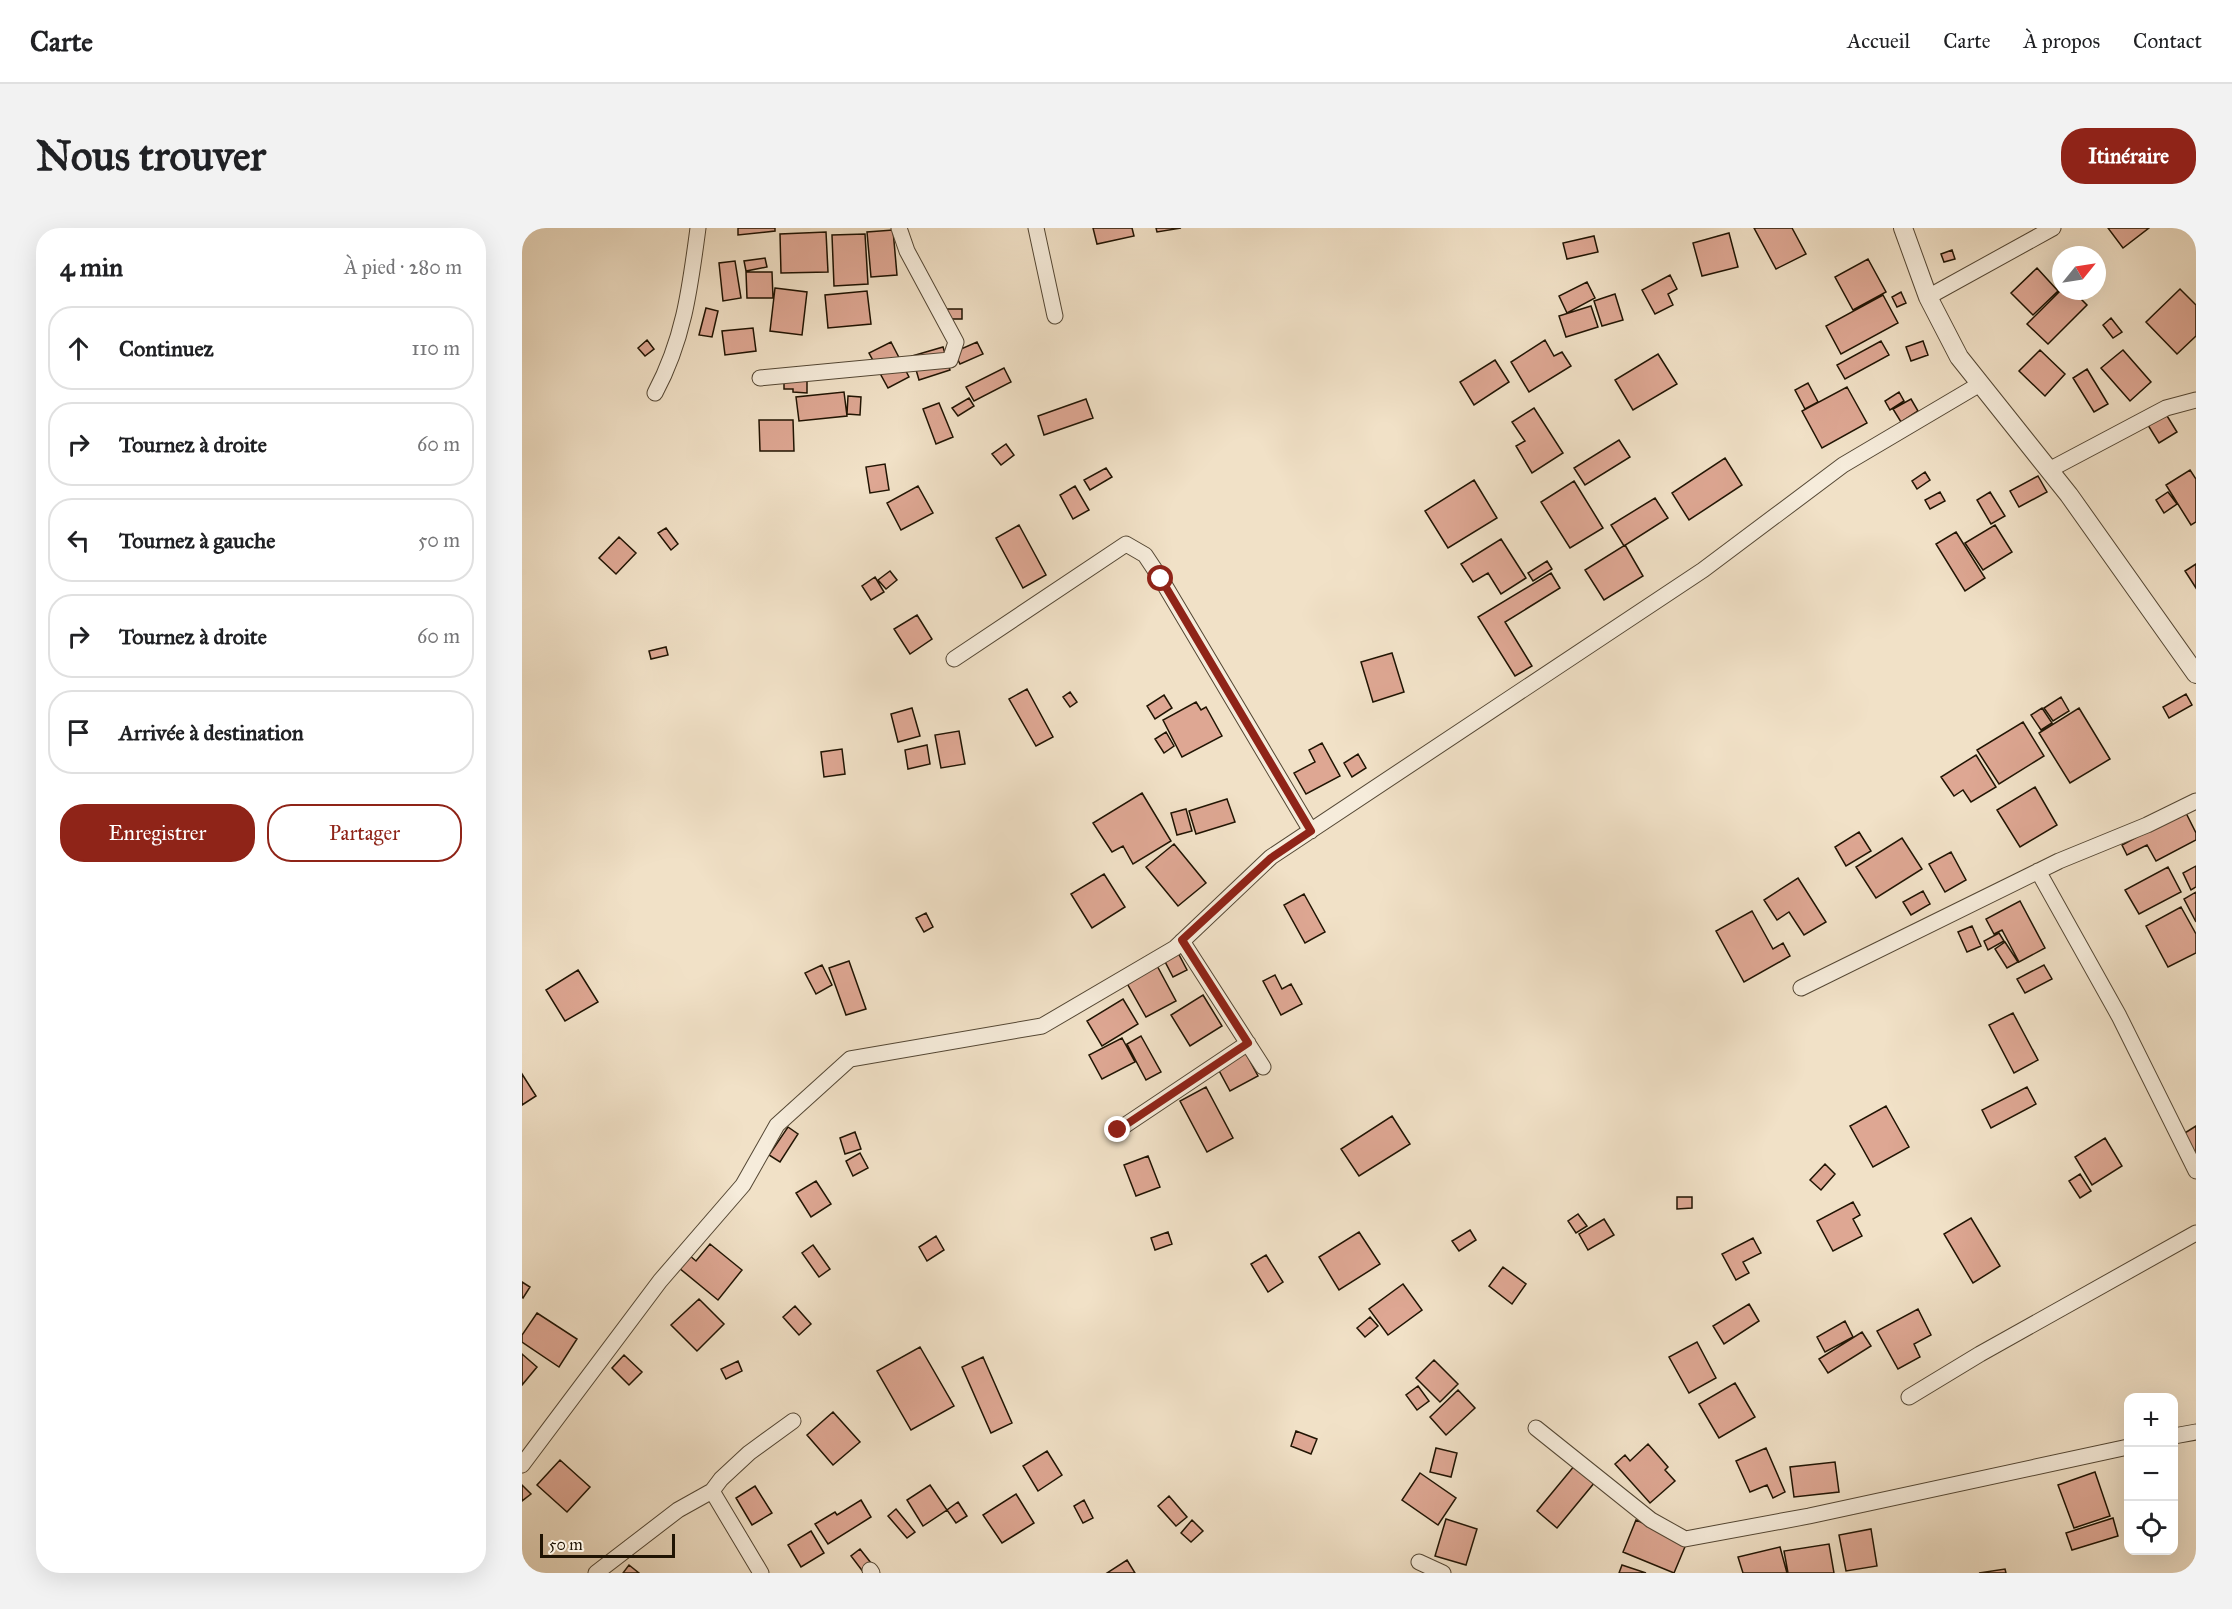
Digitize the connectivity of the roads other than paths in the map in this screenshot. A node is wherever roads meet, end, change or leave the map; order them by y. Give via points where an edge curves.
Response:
1 (698, 228) edge
2 (899, 228) edge
3 (1035, 228) edge
4 (1903, 228) edge
5 (2053, 228) edge
6 (1928, 297) junction
7 (1055, 316) dead end
8 (760, 378) dead end
9 (1980, 384) junction
10 (655, 393) dead end
11 (2196, 400) edge
12 (2049, 470) junction
13 (954, 659) dead end
14 (2196, 674) edge
15 (2196, 801) edge
16 (1311, 831) junction
17 (2038, 871) junction
18 (1182, 940) junction
19 (1801, 988) dead end
20 (1248, 1043) junction
21 (1263, 1067) dead end
22 (1118, 1130) dead end
23 (2196, 1171) edge
24 (2196, 1233) edge
25 (1909, 1397) dead end
26 (793, 1421) dead end
27 (1536, 1428) dead end
28 (2196, 1431) edge
29 (2178, 1435) edge
30 (2124, 1448) edge
31 (522, 1465) edge
32 (712, 1491) junction
33 (1419, 1562) dead end
34 (596, 1573) edge
35 (761, 1573) edge
36 (1443, 1573) edge

1 - 10 street via 688,309
2 - 8 street via 907,251 956,342 950,360
3 - 7 street
4 - 6 street
5 - 6 street
6 - 9 street via 1959,357
9 - 12 street
9 - 16 street via 1843,465 1703,570
11 - 12 street via 2166,408
12 - 14 street
13 - 16 street via 1126,544 1145,555 1161,579
15 - 17 street
16 - 18 street via 1271,858
17 - 19 street
17 - 23 street via 2119,1016
18 - 20 street
18 - 31 street via 1175,948 1042,1026 850,1059 777,1125 743,1185 660,1281
20 - 21 street
20 - 22 street
24 - 25 street
26 - 32 street via 749,1453
27 - 30 street via 1652,1520 1685,1539
28 - 29 street
32 - 34 street via 678,1510
32 - 35 street
33 - 36 street

